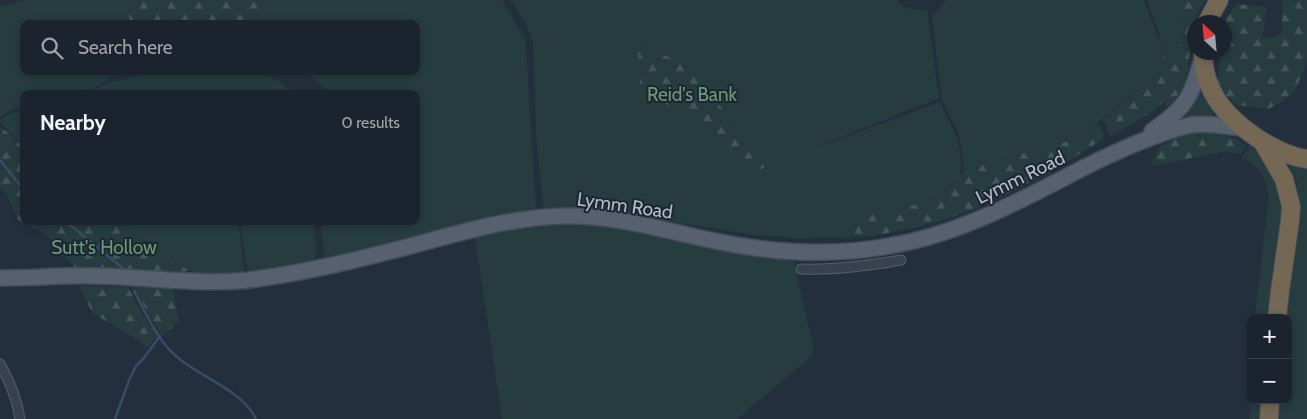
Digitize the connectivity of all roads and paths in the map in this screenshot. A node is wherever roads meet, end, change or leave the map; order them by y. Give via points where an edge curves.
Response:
1 (1219, 0) edge
2 (1211, 15) edge
3 (1201, 60) edge
4 (1204, 60) edge
5 (1242, 128) junction
6 (1262, 141) junction
7 (1136, 142) junction
8 (1307, 159) edge
9 (901, 260) dead end
10 (802, 269) dead end
11 (0, 278) edge
12 (1277, 314) edge
13 (0, 364) edge
14 (1270, 404) edge
15 (20, 419) edge
16 (1269, 419) edge

1 - 2 highway
3 - 7 main road, Lymm Road via 1193,89 1185,103 1172,117
4 - 5 highway via 1206,79 1214,96
5 - 6 highway
5 - 7 main road, Lymm Road via 1196,124
6 - 8 highway via 1293,157
6 - 12 highway via 1284,179 1291,206
7 - 11 main road, Lymm Road via 971,223 920,240 860,251 772,251 636,224 563,216 495,224 291,274 234,282 94,276
9 - 10 street via 845,268
13 - 15 street via 17,401
14 - 16 highway

